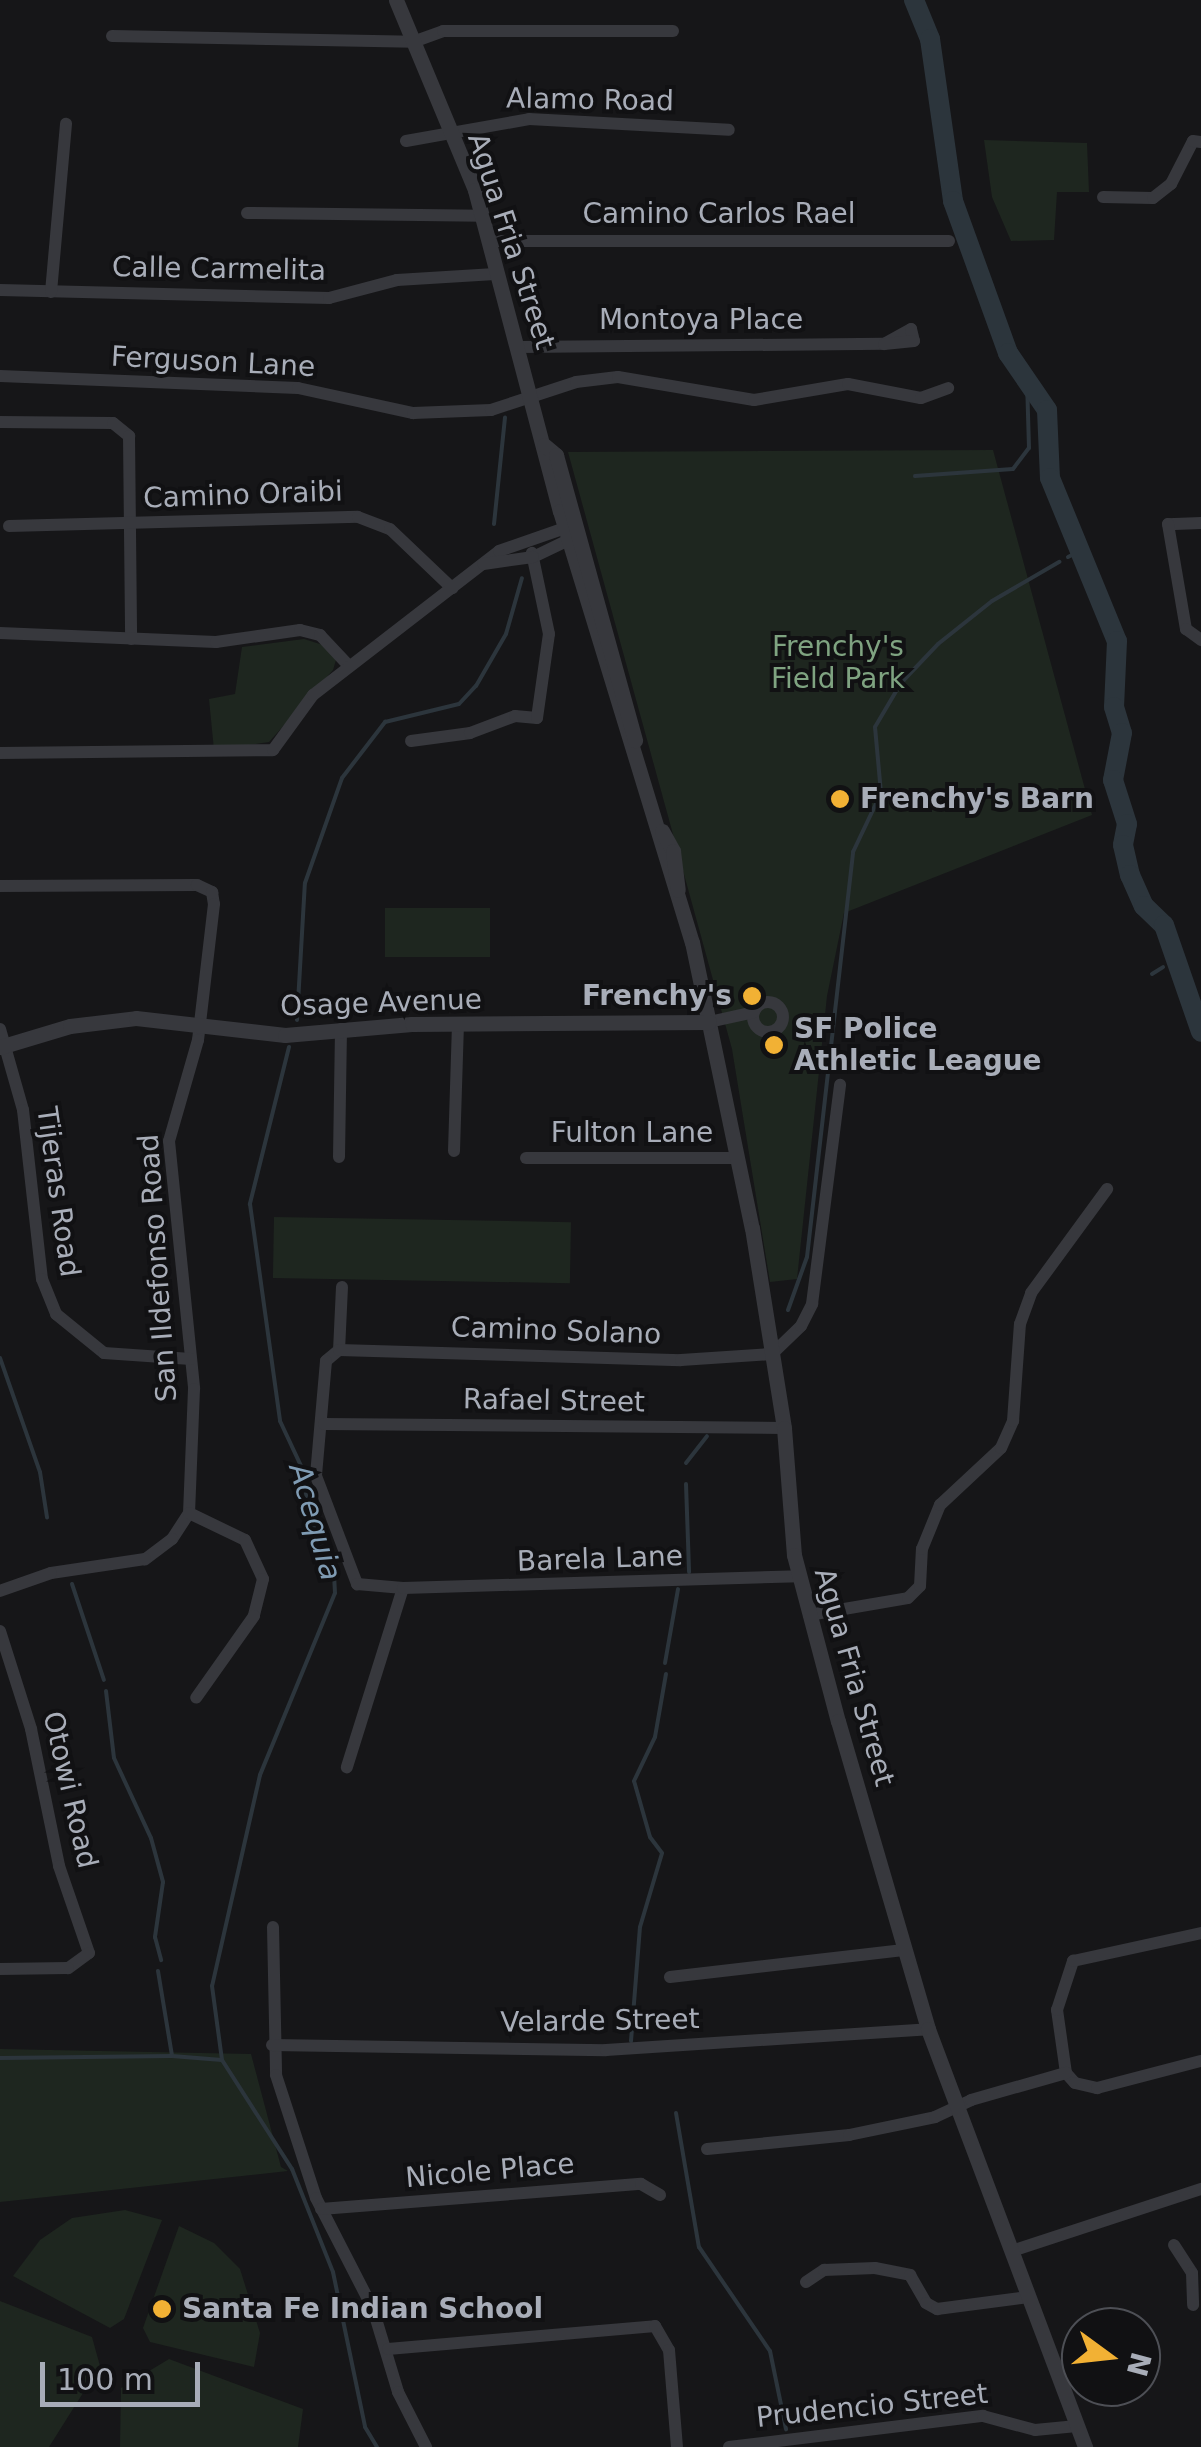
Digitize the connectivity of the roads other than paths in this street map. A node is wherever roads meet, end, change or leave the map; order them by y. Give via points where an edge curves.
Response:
1 (396, 0) edge
2 (673, 31) dead end
3 (112, 36) dead end
4 (413, 42) junction
5 (66, 124) dead end
6 (729, 130) dead end
7 (451, 133) junction
8 (406, 142) dead end
9 (1201, 142) edge
10 (1103, 197) dead end
11 (247, 214) dead end
12 (482, 216) junction
13 (488, 241) junction
14 (949, 241) dead end
15 (495, 274) junction
16 (0, 290) edge
17 (50, 292) junction
18 (884, 344) dead end
19 (518, 347) junction
20 (0, 376) edge
21 (948, 388) dead end
22 (533, 398) junction
23 (0, 422) edge
24 (130, 523) junction
25 (1201, 523) edge
26 (9, 526) dead end
27 (571, 536) junction
28 (528, 541) junction
29 (533, 558) junction
30 (483, 564) junction
31 (452, 588) junction
32 (0, 633) edge
33 (131, 638) junction
34 (1201, 640) edge
35 (349, 666) junction
36 (412, 742) dead end
37 (0, 753) edge
38 (0, 886) edge
39 (754, 1012) dead end
40 (458, 1022) junction
41 (709, 1022) junction
42 (200, 1023) junction
43 (0, 1029) edge
44 (341, 1029) junction
45 (3, 1046) edge
46 (840, 1085) dead end
47 (454, 1151) dead end
48 (340, 1157) dead end
49 (526, 1158) dead end
50 (737, 1158) junction
51 (1107, 1190) dead end
52 (342, 1286) dead end
53 (339, 1350) junction
54 (772, 1354) junction
55 (192, 1359) junction
56 (324, 1424) junction
57 (784, 1428) junction
58 (189, 1513) junction
59 (798, 1576) junction
60 (403, 1588) junction
61 (0, 1591) edge
62 (809, 1615) junction
63 (0, 1631) edge
64 (196, 1698) dead end
65 (347, 1767) dead end
66 (273, 1927) dead end
67 (1201, 1933) edge
68 (903, 1950) junction
69 (0, 1969) edge
70 (670, 1977) dead end
71 (928, 2030) junction
72 (272, 2045) junction
73 (1201, 2061) edge
74 (1066, 2074) junction
75 (956, 2106) junction
76 (707, 2150) dead end
77 (1201, 2189) edge
78 (660, 2195) dead end
79 (321, 2210) junction
80 (1174, 2245) dead end
81 (1012, 2251) junction
82 (1196, 2271) edge
83 (806, 2282) dead end
84 (1028, 2296) junction
85 (1193, 2305) dead end
86 (388, 2349) junction
87 (1077, 2426) junction
88 (426, 2447) edge
89 (677, 2447) edge
90 (729, 2447) edge
91 (1084, 2447) edge

1 - 4 street, Agua Fria Street
2 - 4 street via 442,31
3 - 4 street
4 - 7 street, Agua Fria Street
5 - 17 street
6 - 7 street, Alamo Road via 529,119
7 - 8 street, Alamo Road
7 - 12 street, Agua Fria Street
9 - 10 street via 1193,142 1171,184 1153,198
11 - 12 street
12 - 13 street, Agua Fria Street
13 - 14 street, Camino Carlos Rael
13 - 15 street, Agua Fria Street
15 - 17 street, Calle Carmelita via 397,280 329,298
15 - 19 street, Agua Fria Street
16 - 17 street, Calle Carmelita
18 - 19 street, Montoya Place
19 - 22 street, Agua Fria Street
20 - 22 street, Ferguson Lane via 298,388 413,413 490,410
21 - 22 street, Ferguson Lane via 921,398 848,384 754,400 618,377 576,382
22 - 27 street, Agua Fria Street via 544,445 556,455
23 - 24 street via 113,423 129,436
24 - 26 street, Camino Oraibi
24 - 31 street, Camino Oraibi via 358,516 416,549
24 - 33 street
25 - 34 street via 1168,524 1186,629
27 - 28 street
27 - 29 street
27 - 41 street, Agua Fria Street via 672,851
28 - 29 street
28 - 30 street
29 - 30 street
29 - 36 street via 548,634 536,718 515,716 470,733
30 - 31 street
31 - 35 street
32 - 33 street
33 - 35 street via 216,642 300,630 320,636
35 - 37 street via 313,696 272,750
38 - 42 street, San Ildefonso Road via 209,888 214,904
39 - 41 street
40 - 41 street, Osage Avenue
40 - 44 street, Osage Avenue
40 - 47 street
41 - 50 street, Agua Fria Street
42 - 44 street, Osage Avenue via 284,1035
42 - 45 street, Osage Avenue via 102,1020
42 - 55 street, San Ildefonso Road via 169,1141
43 - 45 street, Tijeras Road
44 - 48 street
45 - 55 street, Tijeras Road via 30,1152 42,1279 56,1314 104,1353
46 - 54 street via 812,1304 801,1326
49 - 50 street, Fulton Lane
50 - 54 street, Agua Fria Street
51 - 62 street via 1031,1293 1020,1324 1013,1421 1002,1448 940,1505 922,1550 920,1586 908,1598
52 - 53 street
53 - 54 street, Camino Solano via 681,1360
53 - 56 street via 326,1361
54 - 57 street, Agua Fria Street
55 - 58 street, San Ildefonso Road
56 - 57 street, Rafael Street
56 - 60 street, Barela Lane via 314,1455 316,1476 347,1563 364,1587
57 - 59 street, Agua Fria Street
58 - 61 street via 172,1539 145,1559 51,1574
58 - 64 street via 246,1540 263,1579 254,1616
59 - 60 street, Barela Lane
59 - 62 street, Agua Fria Street
60 - 65 street
62 - 68 street, Agua Fria Street
63 - 69 street, Otowi Road via 31,1729 59,1866 88,1942 86,1959 68,1968
66 - 72 street
67 - 74 street via 1073,1961 1057,2010
68 - 70 street
68 - 71 street, Agua Fria Street
71 - 72 street, Velarde Street via 606,2050
71 - 75 street, Agua Fria Street
72 - 79 street
73 - 74 street via 1097,2088
74 - 75 street
75 - 76 street via 935,2117 848,2135
75 - 81 street, Agua Fria Street
77 - 81 street
78 - 79 street, Nicole Place via 642,2184
79 - 86 street
80 - 82 street
81 - 84 street, Agua Fria Street
82 - 85 street
83 - 84 street via 824,2270 874,2268 910,2275 926,2303 938,2308
84 - 87 street, Agua Fria Street
86 - 88 street via 398,2392
86 - 89 street via 654,2326 669,2350
87 - 90 street, Prudencio Street via 1034,2430 994,2416
87 - 91 street, Agua Fria Street

